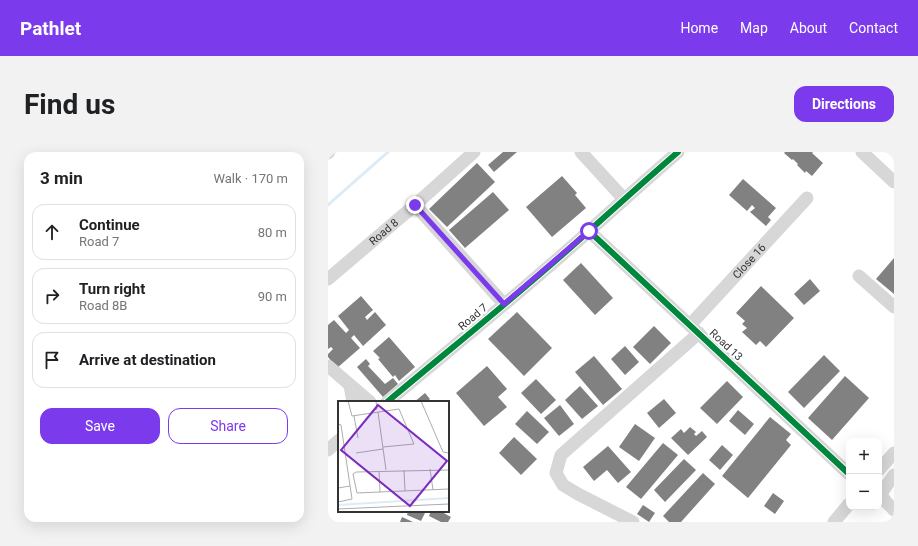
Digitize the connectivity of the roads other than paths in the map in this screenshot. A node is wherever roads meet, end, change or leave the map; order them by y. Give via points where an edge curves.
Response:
1 (474, 152) edge
2 (581, 152) edge
3 (678, 152) edge
4 (865, 153) edge
5 (894, 182) edge
6 (808, 198) dead end
7 (624, 199) junction
8 (415, 205) junction
9 (589, 231) junction
10 (859, 276) dead end
11 (328, 279) edge
12 (504, 304) junction
13 (894, 307) edge
14 (695, 329) junction
15 (328, 366) edge
16 (350, 386) junction
17 (353, 401) edge
18 (369, 401) edge
19 (388, 401) edge
20 (338, 441) edge
21 (328, 450) edge
22 (894, 453) edge
23 (882, 467) edge
24 (846, 471) edge
25 (894, 475) edge
26 (846, 508) edge
27 (894, 510) edge
28 (633, 522) edge
29 (834, 522) edge

1 - 8 street, Road 8
2 - 7 street
3 - 7 street, Road 7
4 - 5 street
6 - 14 street, Close 16
7 - 9 street, Road 7
8 - 11 street, Road 8
8 - 12 street
9 - 12 street, Road 7
9 - 14 street, Road 13
10 - 13 street
12 - 19 street, Road 7
14 - 24 street, Road 13
14 - 28 street, Close 16 via 561,455 556,473 563,485
15 - 16 street
16 - 17 street
16 - 18 street
20 - 21 street
22 - 23 street
25 - 27 street via 881,494
26 - 29 street

